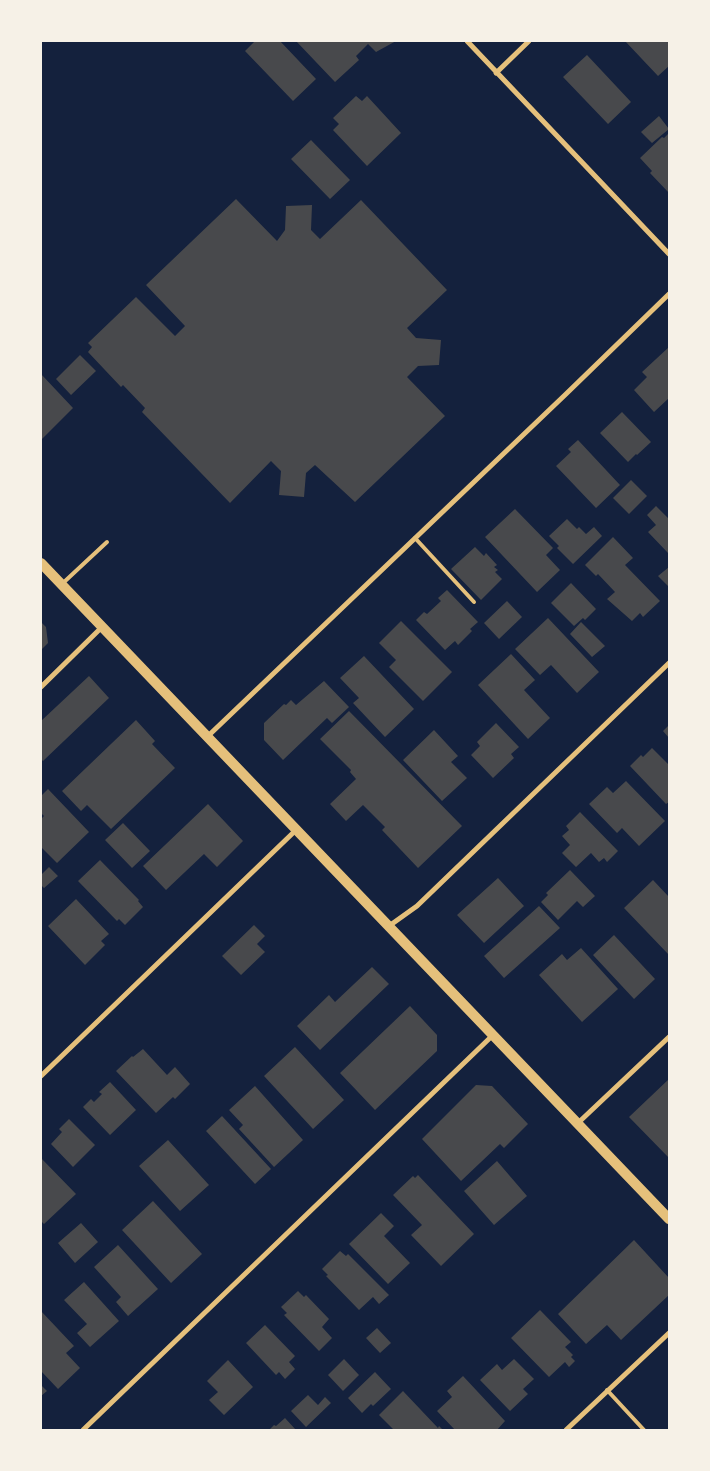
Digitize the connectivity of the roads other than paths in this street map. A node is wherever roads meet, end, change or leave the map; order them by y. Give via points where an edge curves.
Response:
1 (467, 41) edge
2 (529, 41) edge
3 (496, 73) junction
4 (669, 254) edge
5 (669, 294) edge
6 (415, 538) junction
7 (107, 542) dead end
8 (41, 563) edge
9 (61, 584) junction
10 (474, 602) dead end
11 (103, 627) junction
12 (669, 663) edge
13 (41, 687) edge
14 (207, 736) junction
15 (296, 829) junction
16 (389, 926) junction
17 (493, 1035) junction
18 (669, 1037) edge
19 (41, 1076) edge
20 (578, 1123) junction
21 (669, 1219) edge
22 (669, 1332) edge
23 (607, 1390) junction
24 (83, 1430) edge
25 (566, 1430) edge
26 (644, 1430) edge

1 - 3 street
2 - 3 street
3 - 4 street
5 - 6 street
6 - 10 lane
6 - 14 street
7 - 9 lane
8 - 9 main road
9 - 11 main road
11 - 13 street
11 - 14 main road
12 - 16 street via 421,902
14 - 15 main road
15 - 16 main road
15 - 19 street
16 - 17 main road
17 - 20 main road
17 - 24 street
18 - 20 street
20 - 21 main road
22 - 23 street
23 - 25 street
23 - 26 lane

